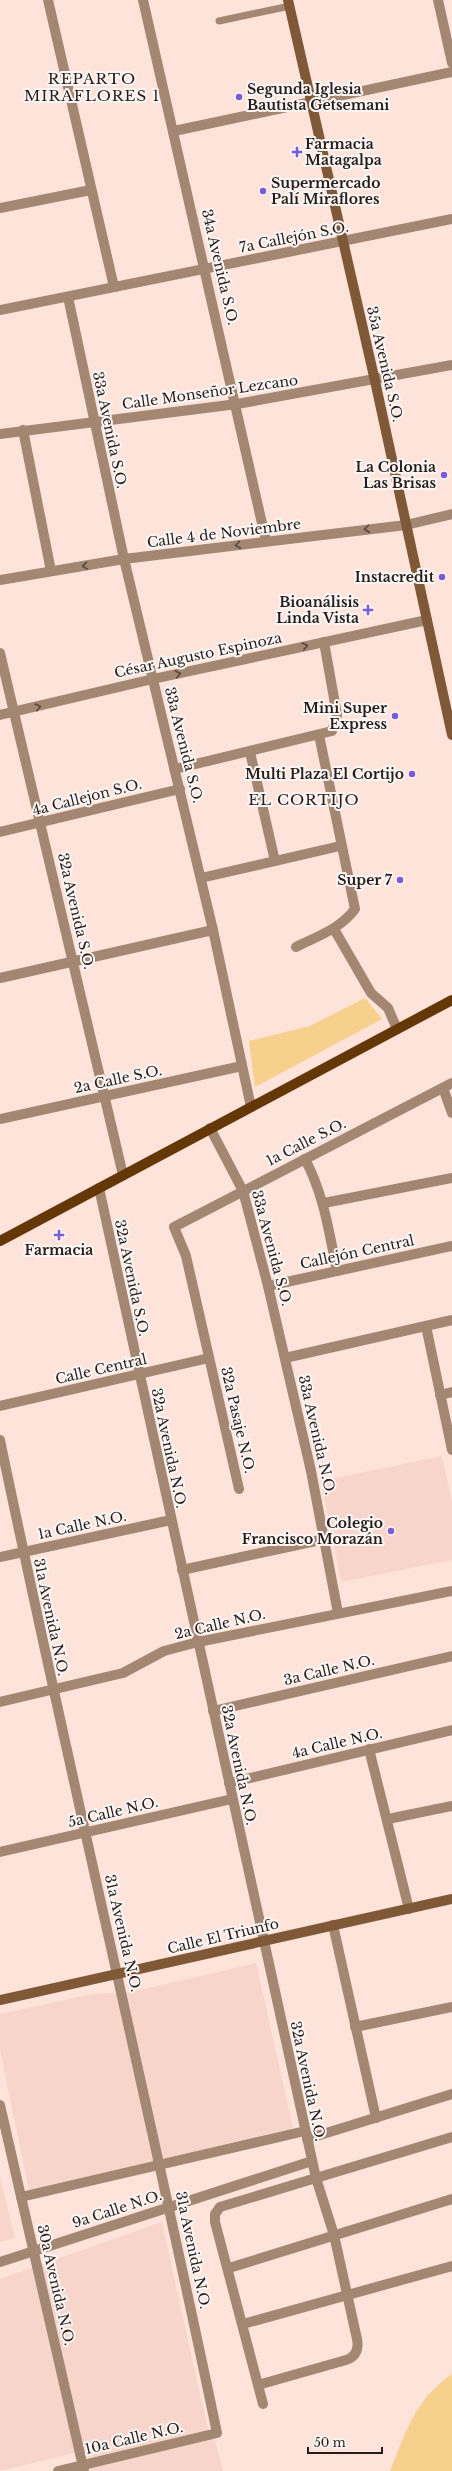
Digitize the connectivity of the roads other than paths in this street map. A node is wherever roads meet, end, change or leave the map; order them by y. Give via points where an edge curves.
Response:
1 (48, 0) edge
2 (143, 0) edge
3 (438, 0) edge
4 (289, 3) edge
5 (219, 21) dead end
6 (452, 63) edge
7 (452, 72) edge
8 (312, 102) junction
9 (174, 131) junction
10 (91, 190) junction
11 (0, 208) edge
12 (452, 219) edge
13 (344, 242) junction
14 (206, 268) junction
15 (114, 287) junction
16 (68, 297) junction
17 (0, 310) edge
18 (452, 365) edge
19 (375, 381) junction
20 (237, 404) junction
21 (94, 422) junction
22 (23, 430) junction
23 (0, 434) edge
24 (452, 514) edge
25 (406, 525) junction
26 (266, 541) junction
27 (124, 560) junction
28 (51, 571) junction
29 (0, 580) edge
30 (427, 620) junction
31 (324, 642) junction
32 (0, 653) edge
33 (153, 679) junction
34 (14, 712) junction
35 (0, 715) edge
36 (452, 735) edge
37 (319, 736) junction
38 (250, 752) junction
39 (175, 769) junction
40 (180, 789) junction
41 (41, 823) junction
42 (0, 832) edge
43 (340, 846) junction
44 (275, 861) junction
45 (201, 878) junction
46 (334, 929) junction
47 (213, 930) junction
48 (296, 947) dead end
49 (73, 963) junction
50 (0, 978) edge
51 (452, 1000) edge
52 (397, 1029) junction
53 (242, 1066) junction
54 (447, 1085) edge
55 (103, 1097) junction
56 (251, 1107) junction
57 (452, 1113) edge
58 (0, 1119) edge
59 (210, 1128) junction
60 (305, 1159) junction
61 (122, 1175) junction
62 (452, 1178) edge
63 (99, 1188) junction
64 (243, 1191) junction
65 (324, 1203) junction
66 (174, 1227) joint
67 (0, 1241) edge
68 (452, 1246) edge
69 (337, 1271) junction
70 (268, 1286) junction
71 (452, 1320) edge
72 (426, 1326) junction
73 (209, 1358) junction
74 (285, 1358) junction
75 (139, 1374) junction
76 (452, 1392) edge
77 (440, 1395) junction
78 (0, 1406) edge
79 (0, 1440) edge
80 (452, 1450) edge
81 (239, 1489) dead end
82 (171, 1520) junction
83 (325, 1538) junction
84 (24, 1552) junction
85 (0, 1557) edge
86 (182, 1570) junction
87 (452, 1591) edge
88 (338, 1613) junction
89 (198, 1642) junction
90 (452, 1656) edge
91 (52, 1691) junction
92 (0, 1702) edge
93 (213, 1711) junction
94 (452, 1730) edge
95 (369, 1749) junction
96 (229, 1783) junction
97 (232, 1798) junction
98 (452, 1806) edge
99 (388, 1819) junction
100 (85, 1832) junction
101 (0, 1852) edge
102 (452, 1899) edge
103 (409, 1908) junction
104 (333, 1925) junction
105 (264, 1941) junction
106 (118, 1974) junction
107 (0, 2000) edge
108 (452, 2007) edge
109 (355, 2027) junction
110 (452, 2094) edge
111 (0, 2105) edge
112 (376, 2118) junction
113 (306, 2135) junction
114 (452, 2137) edge
115 (312, 2161) junction
116 (160, 2166) junction
117 (316, 2178) junction
118 (21, 2197) junction
119 (452, 2199) edge
120 (170, 2206) junction
121 (334, 2235) junction
122 (33, 2251) junction
123 (0, 2262) edge
124 (452, 2266) edge
125 (229, 2268) junction
126 (348, 2296) junction
127 (243, 2324) junction
128 (258, 2385) junction
129 (263, 2404) dead end
130 (216, 2433) joint
131 (83, 2468) edge
132 (58, 2471) edge

1 - 10 street
2 - 9 street, 34a Avenida S.O.
3 - 6 street
4 - 5 street
4 - 8 main road, 35a Avenida S.O.
7 - 8 street
8 - 9 street
8 - 13 main road, 35a Avenida S.O.
9 - 14 street, 34a Avenida S.O.
10 - 11 street
10 - 15 street
12 - 13 street, 7a Callejón S.O.
13 - 14 street, 7a Callejón S.O.
13 - 19 main road, 35a Avenida S.O.
14 - 15 street, 7a Callejón S.O.
14 - 20 street, 34a Avenida S.O.
15 - 16 street, 7a Callejón S.O.
16 - 17 street, 7a Callejón S.O.
16 - 21 street, 33a Avenida S.O.
18 - 19 street, Calle Monseñor Lezcano
19 - 20 street, Calle Monseñor Lezcano
19 - 25 main road, 35a Avenida S.O.
20 - 21 street, Calle Monseñor Lezcano
20 - 26 street, 34a Avenida S.O.
21 - 22 street, Calle Monseñor Lezcano
21 - 27 street, 33a Avenida S.O.
22 - 23 street, Calle Monseñor Lezcano
22 - 28 street
24 - 25 street, Calle 4 de Noviembre
25 -> 26 street, Calle 4 de Noviembre
25 - 30 main road, 35a Avenida S.O.
26 -> 27 street, Calle 4 de Noviembre
27 -> 28 street, Calle 4 de Noviembre
27 - 33 street, 33a Avenida S.O.
28 - 29 street, Calle 4 de Noviembre
30 - 31 street, César Augusto Espinoza
30 - 36 main road, 35a Avenida S.O.
33 -> 31 street, César Augusto Espinoza
31 - 37 street via 337,715 332,731
32 - 34 street, 32a Avenida S.O.
34 -> 33 street, César Augusto Espinoza
33 - 39 street, 33a Avenida S.O.
34 - 35 street, César Augusto Espinoza
34 - 41 street, 32a Avenida S.O.
37 - 38 street
37 - 43 street
38 - 39 street
38 - 44 street
39 - 40 street, 33a Avenida S.O.
40 - 41 street, 4a Callejon S.O.
40 - 45 street, 33a Avenida S.O.
41 - 42 street, 4a Callejon S.O.
41 - 49 street, 32a Avenida S.O.
43 - 44 street
43 - 46 street via 355,909 347,920
44 - 45 street
45 - 47 street, 33a Avenida S.O.
46 - 48 street
46 - 52 street via 371,993 388,1008
47 - 49 street
47 - 53 street, 33a Avenida S.O.
49 - 50 street
49 - 55 street, 32a Avenida S.O.
51 - 52 main road
52 - 56 main road
53 - 55 street, 2a Calle S.O.
53 - 56 street, 33a Avenida S.O.
54 - 57 street
54 - 60 street, 1a Calle S.O.
55 - 58 street, 2a Calle S.O.
55 - 61 street, 32a Avenida S.O.
56 - 59 main road
59 - 61 main road
59 - 64 street, 33a Avenida S.O.
60 - 64 street, 1a Calle S.O.
60 - 65 street
61 - 63 main road
62 - 65 street
63 - 67 main road
63 - 75 street, 32a Avenida S.O.
64 - 66 street, 1a Calle S.O.
64 - 70 street, 33a Avenida S.O.
65 - 69 street
66 - 73 street, 32a Pasaje N.O. via 186,1256
68 - 69 street, Callejón Central
69 - 70 street, Callejón Central
70 - 74 street, 33a Avenida S.O.
71 - 72 street
72 - 74 street
72 - 77 street
73 - 75 street, Calle Central
73 - 81 street, 32a Pasaje N.O.
74 - 83 street, 33a Avenida N.O.
75 - 78 street, Calle Central
75 - 82 street, 32a Avenida N.O.
76 - 77 street
77 - 80 street
79 - 84 street, 31a Avenida N.O.
82 - 84 street, 1a Calle N.O.
82 - 86 street, 32a Avenida N.O.
83 - 86 street
83 - 88 street, 33a Avenida N.O.
84 - 85 street, 1a Calle N.O.
84 - 91 street, 31a Avenida N.O.
86 - 89 street, 32a Avenida N.O.
87 - 88 street, 2a Calle N.O.
88 - 89 street, 2a Calle N.O.
89 - 91 street, 2a Calle N.O. via 164,1651 124,1673
89 - 93 street, 32a Avenida N.O.
90 - 93 street, 3a Calle N.O.
91 - 92 street, 2a Calle N.O.
91 - 100 street, 31a Avenida N.O.
93 - 96 street, 32a Avenida N.O.
94 - 95 street, 4a Calle N.O.
95 - 96 street, 4a Calle N.O.
95 - 99 street
96 - 97 street, 32a Avenida N.O.
97 - 100 street, 5a Calle N.O.
97 - 105 street, 32a Avenida N.O.
98 - 99 street
99 - 103 street
100 - 101 street, 5a Calle N.O.
100 - 106 street, 31a Avenida N.O.
102 - 103 main road, Calle El Triunfo
103 - 104 main road, Calle El Triunfo
104 - 105 main road, Calle El Triunfo
104 - 109 street
105 - 106 main road, Calle El Triunfo
105 - 113 street, 32a Avenida N.O.
106 - 107 main road, Calle El Triunfo
106 - 116 street, 31a Avenida N.O.
108 - 109 street
109 - 112 street
110 - 112 street
111 - 118 street, 30a Avenida N.O.
112 - 113 street
113 - 115 street, 32a Avenida N.O.
113 - 116 street
114 - 117 street
115 - 117 street, 32a Avenida N.O.
115 - 120 street, 9a Calle N.O.
116 - 118 street
116 - 120 street, 31a Avenida N.O.
117 - 121 street, 32a Avenida N.O.
117 - 125 street via 220,2208 215,2214 215,2222
118 - 122 street, 30a Avenida N.O.
119 - 121 street
120 - 122 street, 9a Calle N.O.
120 - 130 street, 31a Avenida N.O.
121 - 125 street
121 - 126 street, 32a Avenida N.O.
122 - 123 street, 9a Calle N.O.
122 - 131 street, 30a Avenida N.O.
124 - 126 street
125 - 127 street
126 - 127 street
126 - 128 street, 32a Avenida N.O. via 358,2345 357,2352 352,2358
127 - 128 street
128 - 129 street
130 - 131 street, 10a Calle N.O.
131 - 132 street, 10a Calle N.O.

